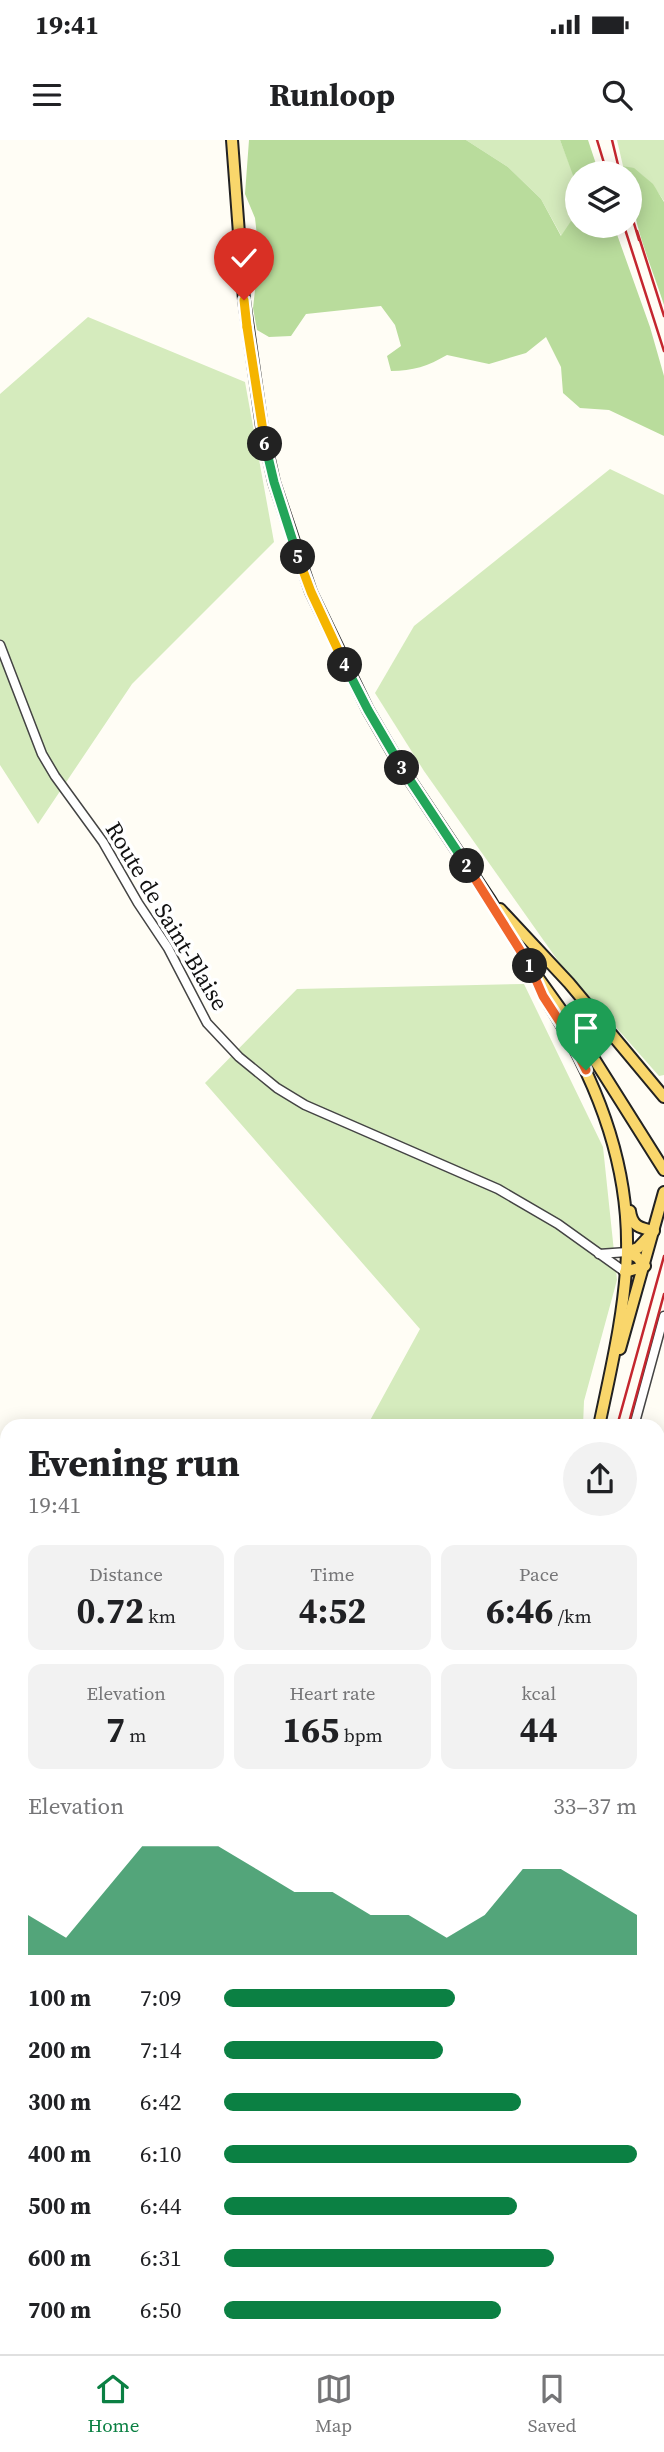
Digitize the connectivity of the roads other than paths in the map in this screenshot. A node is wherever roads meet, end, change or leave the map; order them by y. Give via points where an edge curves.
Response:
1 (232, 140) edge
2 (0, 645) edge
3 (490, 900) junction
4 (534, 972) junction
5 (664, 1097) edge
6 (614, 1147) junction
7 (664, 1170) edge
8 (664, 1192) edge
9 (653, 1231) junction
10 (627, 1252) junction
11 (599, 1254) junction
12 (645, 1266) junction
13 (625, 1272) junction
14 (664, 1316) edge
15 (603, 1409) junction
16 (601, 1419) edge
17 (636, 1419) edge

1 - 3 main road via 244,300 258,402 274,482 295,550 368,710
2 - 11 street, Route de Saint-Blaise via 42,754 103,842 168,948 207,1023 239,1057 305,1105 498,1189
3 - 4 main road
3 - 5 main road via 569,983
4 - 6 main road via 586,1070
4 - 7 main road
6 - 9 main road via 631,1220
6 - 10 main road
8 - 9 main road
9 - 10 main road via 638,1248
9 - 12 main road
10 - 11 street
10 - 12 main road
10 - 13 main road
11 - 13 street, Route de Saint-Blaise
12 - 13 main road
12 - 15 main road
13 - 15 main road
14 - 17 street
15 - 16 main road

